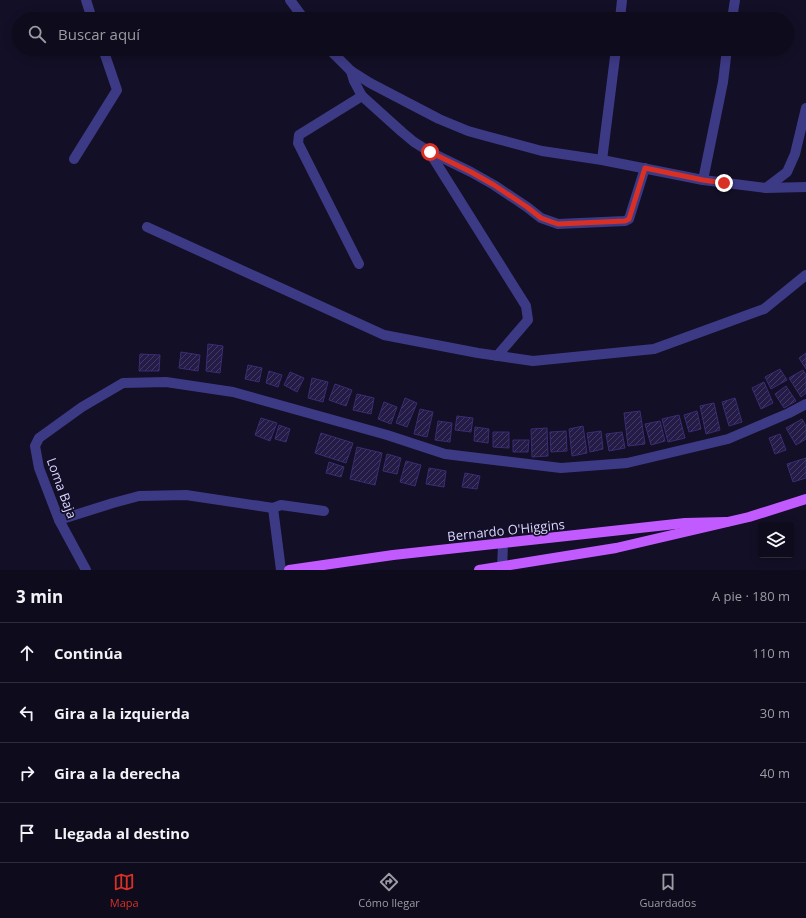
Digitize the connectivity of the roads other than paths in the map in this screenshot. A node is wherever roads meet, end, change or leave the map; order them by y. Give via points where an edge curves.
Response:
1 (86, 0) edge
2 (290, 0) edge
3 (622, 0) edge
4 (734, 0) edge
5 (90, 12) edge
6 (299, 12) edge
7 (621, 12) edge
8 (733, 12) edge
9 (105, 56) edge
10 (336, 56) edge
11 (615, 56) edge
12 (727, 56) edge
13 (351, 71) junction
14 (362, 96) junction
15 (806, 108) edge
16 (430, 152) junction
17 (74, 159) dead end
18 (602, 160) junction
19 (645, 168) junction
20 (703, 180) junction
21 (806, 187) edge
22 (766, 188) junction
23 (147, 227) dead end
24 (359, 264) dead end
25 (806, 274) edge
26 (497, 356) junction
27 (806, 404) edge
28 (806, 499) edge
29 (273, 508) junction
30 (324, 511) dead end
31 (59, 520) junction
32 (726, 522) junction
33 (503, 543) junction
34 (502, 568) edge
35 (86, 570) edge
36 (281, 570) edge
37 (289, 570) edge
38 (479, 570) edge

1 - 5 street
2 - 6 street
3 - 7 street
4 - 8 street
9 - 17 street via 117,90
10 - 13 street
11 - 18 street
12 - 20 street
13 - 14 street
13 - 18 street via 433,116 468,131 542,151
14 - 16 street via 402,132
14 - 24 street via 297,138
15 - 22 street via 795,154 787,172
16 - 19 street via 494,185 541,218 558,224 629,219
16 - 26 street via 526,306 528,320
18 - 19 street
19 - 20 street
20 - 22 street
21 - 22 street
23 - 26 street via 384,335
25 - 26 street via 764,309 654,349 533,361
27 - 31 street, Loma Baja via 728,439 627,463 562,468 445,454 233,392 166,382 123,383 82,407 39,438 35,446 38,468
28 - 32 main road, Bernardo O'Higgins via 765,513
29 - 30 street via 281,505
29 - 31 street via 186,495 139,496
29 - 36 street
31 - 35 street, Loma Baja
32 - 33 main road, Bernardo O'Higgins via 685,523
32 - 34 main road, Bernardo O'Higgins via 616,548
33 - 34 street
33 - 37 main road, Bernardo O'Higgins
34 - 38 main road, Bernardo O'Higgins

